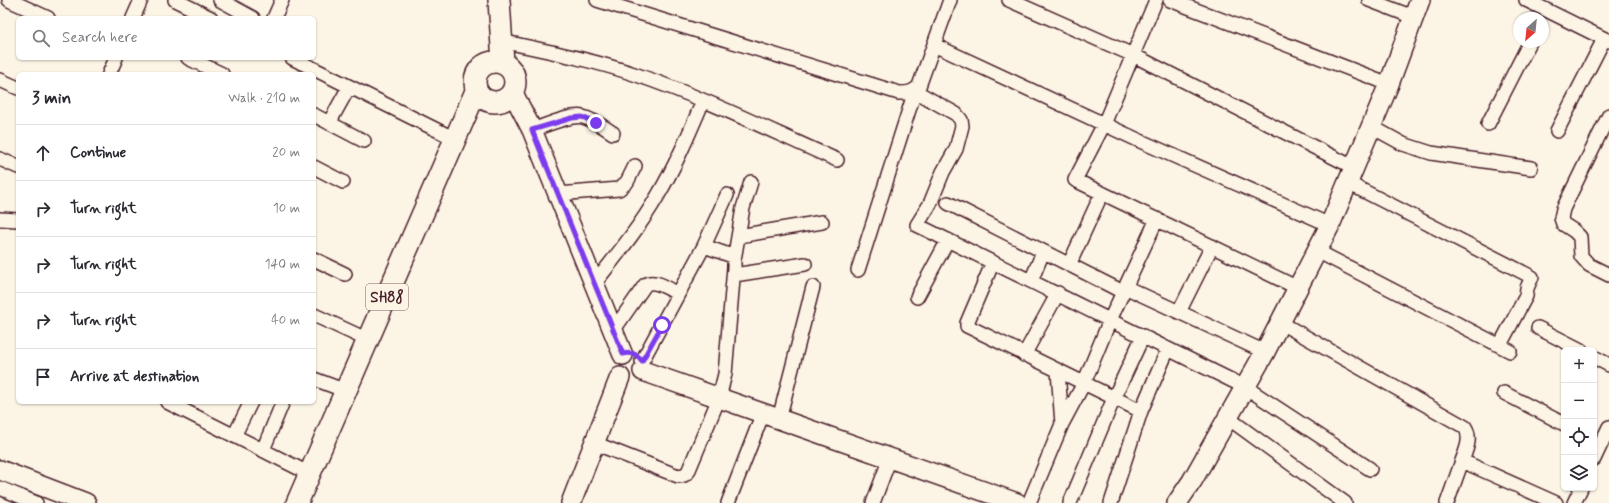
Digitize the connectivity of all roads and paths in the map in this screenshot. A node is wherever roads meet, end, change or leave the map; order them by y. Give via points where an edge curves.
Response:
1 (9, 0) edge
2 (141, 0) edge
3 (175, 0) edge
4 (220, 0) edge
5 (282, 0) edge
6 (597, 0) edge
7 (950, 0) edge
8 (1009, 0) edge
9 (1156, 0) edge
10 (1170, 0) edge
11 (1369, 0) edge
12 (1526, 0) edge
13 (499, 3) edge
14 (1416, 9) edge
15 (1542, 12) edge
16 (44, 16) edge
17 (134, 16) edge
18 (207, 16) edge
19 (249, 16) edge
20 (275, 16) edge
21 (1549, 16) edge
22 (1607, 40) edge
23 (501, 41) junction
24 (934, 45) junction
25 (1527, 48) edge
26 (1133, 55) junction
27 (115, 60) edge
28 (192, 60) edge
29 (296, 60) edge
30 (493, 64) junction
31 (110, 72) edge
32 (218, 72) edge
33 (0, 80) edge
34 (1389, 84) junction
35 (349, 86) junction
36 (16, 87) edge
37 (476, 91) junction
38 (915, 91) junction
39 (513, 93) junction
40 (703, 101) junction
41 (1609, 115) edge
42 (316, 116) edge
43 (329, 123) junction
44 (1104, 124) junction
45 (1488, 124) dead end
46 (1372, 126) junction
47 (532, 130) junction
48 (1557, 131) dead end
49 (613, 133) dead end
50 (455, 139) junction
51 (364, 141) dead end
52 (0, 160) edge
53 (836, 160) dead end
54 (16, 166) edge
55 (635, 166) dead end
56 (316, 168) edge
57 (1531, 168) dead end
58 (1351, 175) junction
59 (343, 182) dead end
60 (751, 182) dead end
61 (1102, 193) junction
62 (558, 194) junction
63 (727, 195) dead end
64 (948, 202) dead end
65 (0, 219) edge
66 (1157, 219) junction
67 (16, 220) edge
68 (822, 222) dead end
69 (1330, 225) junction
70 (739, 236) junction
71 (948, 240) junction
72 (704, 246) junction
73 (1212, 246) junction
74 (1317, 251) junction
75 (1043, 252) junction
76 (734, 260) junction
77 (316, 261) edge
78 (993, 262) junction
79 (805, 264) dead end
80 (1069, 265) junction
81 (858, 270) dead end
82 (345, 274) dead end
83 (734, 275) junction
84 (1609, 275) edge
85 (1031, 281) junction
86 (594, 284) junction
87 (813, 288) dead end
88 (1298, 288) junction
89 (1124, 289) junction
90 (678, 294) junction
91 (1058, 294) junction
92 (917, 297) dead end
93 (1179, 312) junction
94 (316, 316) edge
95 (1110, 320) junction
96 (1281, 323) junction
97 (1538, 328) dead end
98 (613, 331) junction
99 (1143, 336) junction
100 (368, 340) junction
101 (1575, 347) edge
102 (1168, 349) junction
103 (1265, 352) junction
104 (623, 354) junction
105 (1024, 355) junction
106 (1597, 358) edge
107 (1609, 364) edge
108 (643, 366) junction
109 (1058, 371) junction
110 (620, 377) junction
111 (316, 380) edge
112 (1084, 383) junction
113 (1245, 387) junction
114 (346, 391) junction
115 (1504, 393) dead end
116 (719, 398) junction
117 (1114, 398) junction
118 (171, 404) edge
119 (251, 404) edge
120 (282, 404) dead end
121 (1141, 411) junction
122 (771, 416) junction
123 (1228, 418) junction
124 (1561, 422) edge
125 (1062, 424) junction
126 (1609, 427) edge
127 (234, 436) junction
128 (1598, 442) edge
129 (594, 443) junction
130 (263, 450) junction
131 (1595, 455) edge
132 (890, 458) junction
133 (1462, 461) junction
134 (1370, 469) dead end
135 (0, 470) edge
136 (310, 474) junction
137 (0, 488) edge
138 (1580, 491) edge
139 (20, 500) edge
140 (997, 500) edge
141 (36, 503) edge
142 (86, 503) edge
143 (298, 503) edge
144 (572, 503) edge
145 (728, 503) edge
146 (873, 503) edge
147 (1017, 503) edge
148 (1029, 503) edge
149 (1070, 503) edge
150 (1111, 503) edge
151 (1177, 503) edge
152 (1345, 503) edge
153 (1447, 503) edge
154 (1556, 503) edge
155 (1574, 503) edge

1 - 16 street
2 - 17 street
3 - 18 street
4 - 19 street
5 - 20 street
6 - 38 street via 899,93
7 - 24 street
8 - 26 street
9 - 26 street
10 - 34 street
11 - 14 street
12 - 15 street
13 - 23 main road
13 - 30 main road
14 - 34 street
21 - 22 street
22 - 48 street
23 - 30 main road
23 - 40 street via 570,56 637,75
24 - 38 street
24 - 44 street
25 - 45 street
26 - 44 street
26 - 58 street
27 - 31 street
28 - 32 street
29 - 35 street
30 - 37 main road via 478,71 474,84
30 - 39 main road via 513,73
33 - 36 street
34 - 46 street
35 - 43 street
35 - 50 street
37 - 39 main road via 490,102 503,101
37 - 50 main road, SH88
38 - 71 street via 956,114 961,120 962,126 956,149 917,225
38 - 81 street
39 - 47 street
40 - 53 street
40 - 86 street via 682,151 657,198 627,243
41 - 84 street via 1561,218 1563,224 1580,237 1581,256 1589,265
42 - 43 street
43 - 51 street
44 - 61 street via 1075,180
44 - 69 street
46 - 57 street via 1404,144 1431,153
46 - 58 street
47 - 49 street via 582,117
47 - 62 street
50 - 100 main road, SH88
52 - 54 street
55 - 62 street via 627,182 619,189
56 - 59 street
58 - 69 street
58 - 74 street via 1532,277 1505,348
60 - 70 street via 743,208
61 - 66 street
61 - 80 street
62 - 86 street
63 - 72 street
64 - 75 street
65 - 67 street
66 - 73 street
66 - 89 street
68 - 70 street
69 - 74 street
70 - 76 street
71 - 78 street
71 - 92 street
72 - 76 street via 732,256
72 - 90 street
73 - 88 street
73 - 93 street
74 - 88 street
75 - 80 street
75 - 85 street
76 - 83 street
77 - 82 street
78 - 85 street
78 - 105 street via 967,326
79 - 83 street
80 - 89 street
83 - 116 street via 727,365
85 - 91 street
86 - 98 street
87 - 122 street
88 - 96 street
89 - 93 street
89 - 95 street
90 - 98 street via 649,282
90 - 108 street
91 - 95 street
91 - 105 street
93 - 103 street
94 - 100 street
95 - 99 street
95 - 112 street
96 - 103 street
96 - 133 street via 1465,427 1469,433
97 - 101 street
98 - 104 street
99 - 102 street
99 - 117 street
100 - 114 main road, SH88
102 - 113 street
102 - 121 street
103 - 113 street
104 - 108 street via 636,355
104 - 110 street via 616,365
105 - 109 street
106 - 107 street
108 - 110 street via 641,375 634,380 629,381
108 - 116 street
109 - 112 street
109 - 125 street
110 - 129 street
111 - 114 street
112 - 117 street
112 - 125 street
113 - 123 street
113 - 134 street
114 - 136 main road, SH88
115 - 124 street
116 - 122 street
116 - 129 street via 688,472 684,476 678,476
117 - 121 street
117 - 149 street
118 - 127 street
119 - 127 street
120 - 130 street
121 - 150 street
122 - 132 street
122 - 145 street
123 - 151 street
123 - 152 street
125 - 148 street
126 - 128 street
127 - 130 street
128 - 131 street
129 - 144 street
130 - 136 street
132 - 140 street
132 - 146 street
133 - 153 street
133 - 154 street
135 - 142 street
136 - 143 main road, SH88
137 - 139 street
138 - 155 street
139 - 141 street
140 - 147 street

